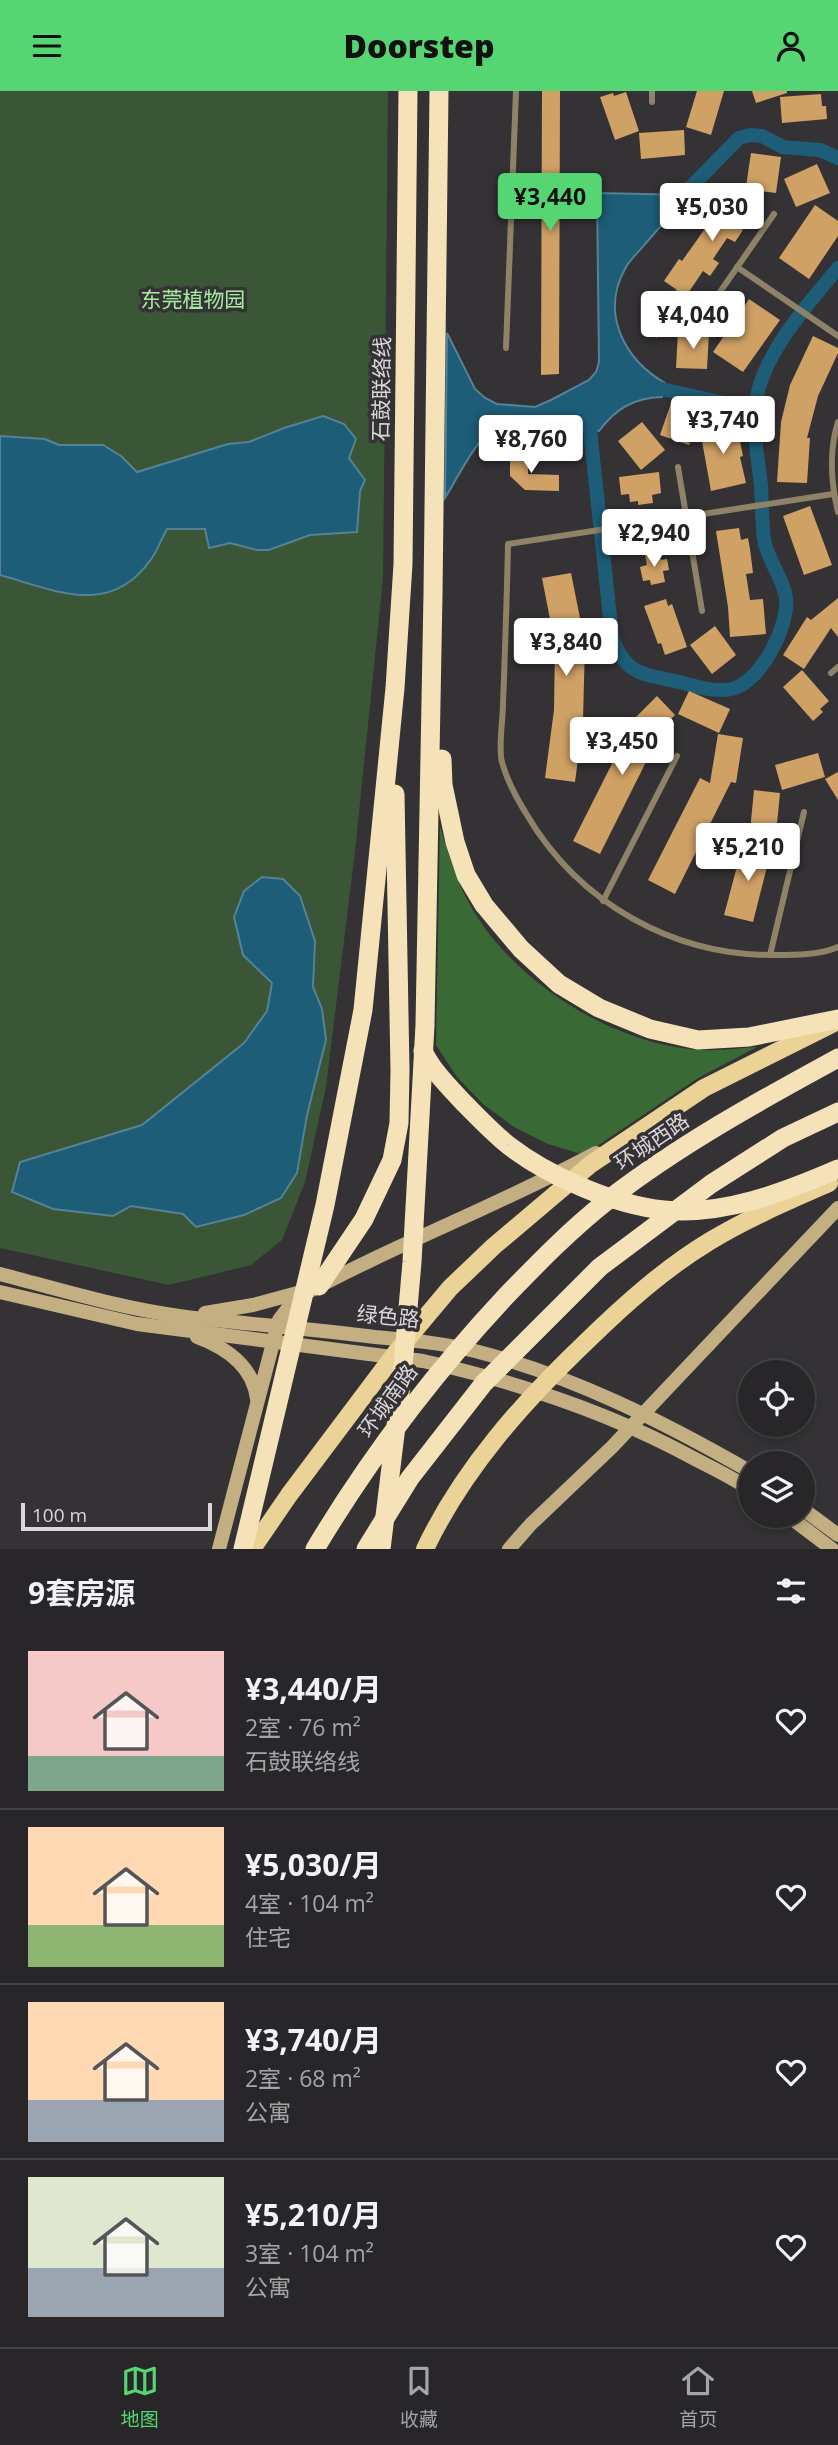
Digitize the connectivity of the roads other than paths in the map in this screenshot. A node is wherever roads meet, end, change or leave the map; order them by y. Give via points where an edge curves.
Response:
1 (408, 91) edge
2 (439, 91) edge
3 (516, 91) edge
4 (652, 91) edge
5 (652, 101) dead end
6 (774, 213) dead end
7 (737, 267) junction
8 (702, 318) dead end
9 (838, 336) edge
10 (506, 348) dead end
11 (838, 422) edge
12 (678, 467) dead end
13 (834, 494) junction
14 (838, 512) edge
15 (687, 517) junction
16 (433, 594) junction
17 (702, 611) dead end
18 (838, 667) edge
19 (831, 673) dead end
20 (394, 688) junction
21 (677, 756) dead end
22 (804, 812) dead end
23 (603, 901) junction
24 (398, 939) junction
25 (838, 947) edge
26 (770, 955) junction
27 (838, 1020) edge
28 (838, 1058) edge
29 (838, 1112) edge
30 (643, 1127) junction
31 (838, 1169) edge
32 (838, 1178) edge
33 (838, 1208) edge
34 (0, 1274) edge
35 (319, 1286) junction
36 (512, 1290) joint
37 (0, 1292) edge
38 (181, 1323) junction
39 (277, 1326) junction
40 (273, 1341) junction
41 (257, 1404) junction
42 (643, 1415) junction
43 (631, 1427) junction
44 (738, 1465) edge
45 (738, 1483) edge
46 (815, 1518) edge
47 (804, 1528) edge
48 (838, 1535) edge
49 (219, 1549) edge
50 (243, 1549) edge
51 (252, 1549) edge
52 (315, 1549) edge
53 (366, 1549) edge
54 (380, 1549) edge
55 (425, 1549) edge
56 (509, 1549) edge
57 (832, 1549) edge

1 - 20 highway, 石鼓联络线 via 403,564
2 - 16 highway
3 - 10 lane
4 - 5 lane
6 - 7 lane
7 - 8 lane
7 - 9 lane
11 - 13 lane via 831,463
12 - 15 lane
13 - 14 lane
13 - 15 lane
15 - 17 lane
15 - 23 lane via 509,544 501,761 539,835 565,868
16 - 27 highway via 443,785 455,842 466,875 484,905 521,949 559,984 599,1008 650,1029 698,1040 749,1037
16 - 54 highway via 419,1157 402,1377
18 - 19 lane
20 - 24 highway
20 - 50 highway via 363,1010 325,1205
21 - 23 lane
22 - 26 lane
23 - 26 lane via 669,937 709,949
24 - 31 highway via 406,1008 427,1059 509,1146 554,1173 603,1194 666,1210 748,1202
24 - 35 highway via 399,1123 392,1160 364,1219
25 - 26 lane
27 - 30 main road via 704,1088
28 - 36 highway, 环城西路 via 658,1163 556,1245
29 - 53 highway via 783,1138 600,1267 484,1383 410,1478
30 - 35 main road via 550,1178
30 - 51 main road via 558,1190 450,1288 398,1350
32 - 55 main road via 751,1217 654,1279 562,1365 496,1437 443,1512
33 - 42 main road
34 - 38 main road, 绿色路
35 - 38 main road
35 - 39 main road via 286,1308
36 - 52 highway, 环城南路 via 413,1402
37 - 38 main road, 绿色路 via 137,1324
38 - 39 main road, 绿色路
38 - 40 main road, 绿色路
38 - 41 main road via 242,1365 255,1386
39 - 40 main road
39 - 42 main road, 绿色路 via 472,1351 536,1370
40 - 41 main road
40 - 43 main road, 绿色路 via 465,1370 583,1406
41 - 49 main road
42 - 43 main road
42 - 44 main road, 绿色路
43 - 45 main road, 绿色路
43 - 56 main road
46 - 48 main road
47 - 57 main road

